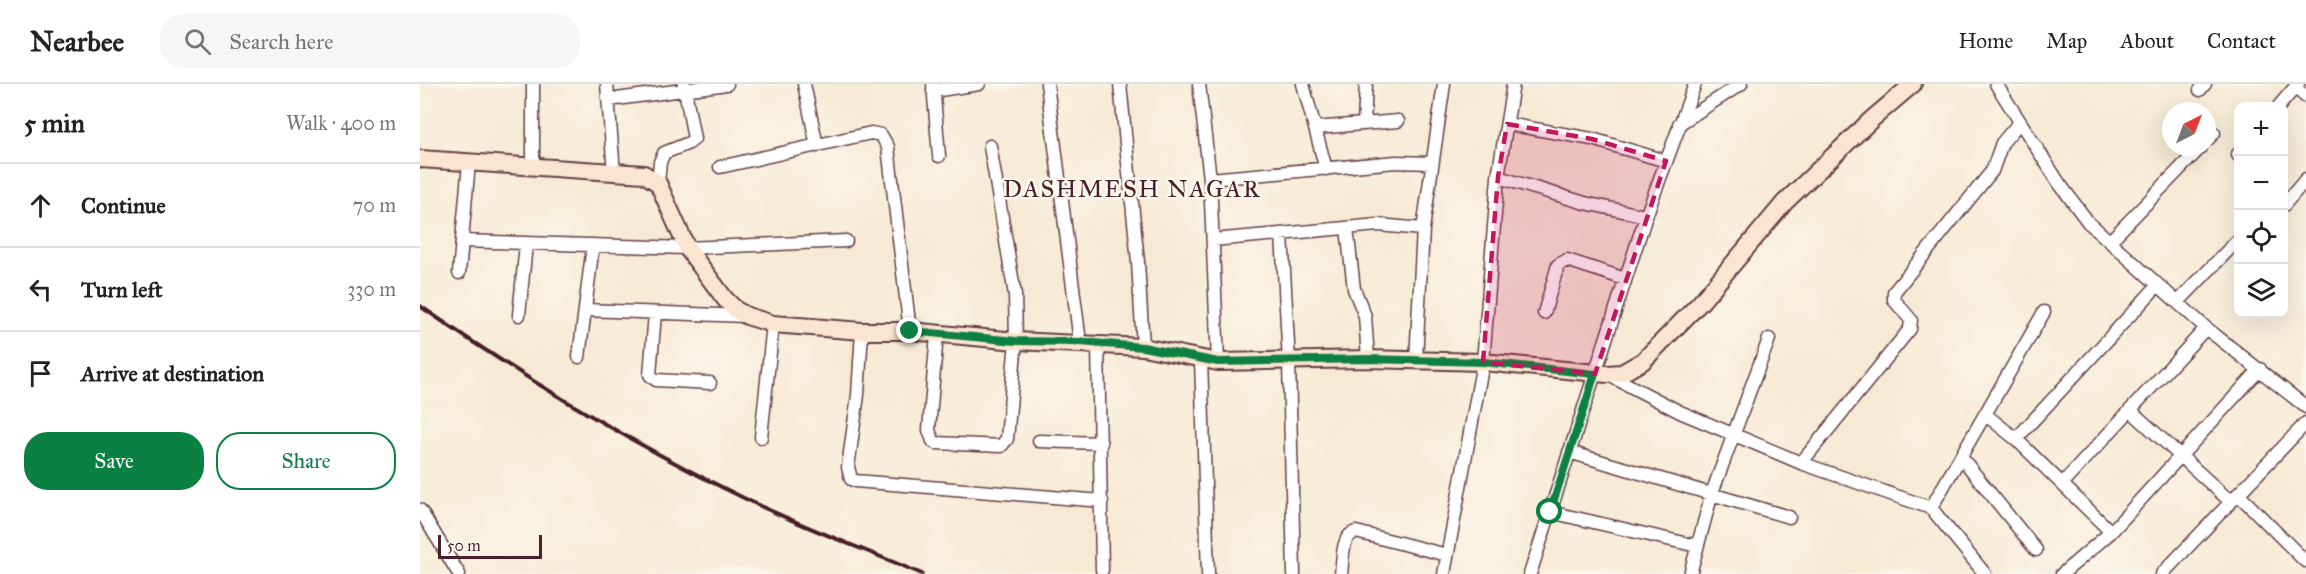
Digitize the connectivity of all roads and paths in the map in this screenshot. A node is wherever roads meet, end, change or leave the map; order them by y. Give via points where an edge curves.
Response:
1 (533, 84) edge
2 (608, 84) edge
3 (727, 84) edge
4 (804, 84) edge
5 (979, 84) edge
6 (1047, 84) edge
7 (1120, 84) edge
8 (1199, 84) edge
9 (1303, 84) edge
10 (1366, 84) edge
11 (1444, 84) edge
12 (1513, 84) edge
13 (1695, 84) edge
14 (1741, 84) edge
15 (1913, 84) edge
16 (1996, 84) edge
17 (2296, 86) edge
18 (685, 87) edge
19 (933, 88) edge
20 (2306, 97) edge
21 (609, 100) junction
22 (2282, 102) edge
23 (1398, 121) dead end
24 (1364, 123) junction
25 (2019, 123) junction
26 (1508, 124) junction
27 (1679, 124) junction
28 (1315, 128) junction
29 (817, 146) junction
30 (990, 146) dead end
31 (939, 156) dead end
32 (2192, 156) edge
33 (420, 159) edge
34 (1666, 161) junction
35 (469, 163) junction
36 (1432, 163) junction
37 (720, 167) dead end
38 (533, 168) junction
39 (1326, 169) junction
40 (614, 173) junction
41 (1498, 177) junction
42 (1210, 179) junction
43 (2306, 179) edge
44 (658, 183) junction
45 (2288, 199) edge
46 (1646, 216) junction
47 (1347, 228) junction
48 (1423, 229) junction
49 (1282, 234) junction
50 (1213, 240) junction
51 (462, 241) junction
52 (2110, 241) junction
53 (846, 242) dead end
54 (526, 244) junction
55 (2234, 244) edge
56 (593, 245) junction
57 (687, 248) junction
58 (459, 273) dead end
59 (1625, 279) junction
60 (2158, 285) junction
61 (2178, 302) junction
62 (585, 310) junction
63 (2044, 312) dead end
64 (655, 313) junction
65 (1544, 314) dead end
66 (519, 315) dead end
67 (747, 316) junction
68 (773, 324) junction
69 (2206, 328) junction
70 (862, 331) junction
71 (910, 331) junction
72 (937, 334) junction
73 (1769, 339) dead end
74 (1016, 341) junction
75 (1080, 342) junction
76 (1098, 343) junction
77 (1143, 347) junction
78 (579, 357) dead end
79 (1201, 359) junction
80 (1368, 359) junction
81 (1416, 360) junction
82 (1218, 362) junction
83 (1289, 362) junction
84 (1483, 362) junction
85 (2260, 369) junction
86 (1601, 374) junction
87 (710, 383) dead end
88 (2306, 407) edge
89 (2130, 410) junction
90 (1986, 415) junction
91 (2306, 423) edge
92 (1733, 434) junction
93 (761, 437) dead end
94 (2016, 440) junction
95 (1039, 441) dead end
96 (1101, 443) junction
97 (1569, 452) junction
98 (2180, 456) junction
99 (1961, 457) junction
100 (1801, 463) junction
101 (2062, 484) junction
102 (1712, 493) junction
103 (2235, 498) junction
104 (1102, 501) junction
105 (1931, 508) junction
106 (420, 510) edge
107 (1550, 512) junction
108 (1789, 517) dead end
109 (2111, 532) junction
110 (1697, 546) junction
111 (2036, 550) dead end
112 (1447, 555) junction
113 (2305, 561) edge
114 (1102, 570) dead end
115 (459, 574) edge
116 (1208, 574) edge
117 (1294, 574) edge
118 (1341, 574) edge
119 (1444, 574) edge
120 (1530, 574) edge
121 (1690, 574) edge
122 (1985, 574) edge
123 (2062, 574) edge
124 (2163, 574) edge

1 - 38 street
2 - 21 street
3 - 18 street
4 - 29 street
5 - 19 street
6 - 75 street
7 - 77 street
8 - 42 street
9 - 28 street
10 - 24 street
11 - 36 street
12 - 26 street
13 - 27 street
14 - 27 street
15 - 86 street via 1785,202 1700,303 1643,361 1622,373
16 - 25 street
17 - 20 street
17 - 22 street
18 - 21 street
18 - 44 street via 694,139 664,153
19 - 31 street
21 - 40 street
23 - 24 street
24 - 28 street
25 - 52 street via 2075,206
25 - 100 street via 2002,143 1992,171 1894,292 1894,300 1911,320 1910,329
26 - 34 street via 1592,139
26 - 41 street
27 - 34 street
28 - 39 street
29 - 37 street
29 - 71 street via 871,133 886,140
30 - 74 street via 1013,276
32 - 52 street
33 - 35 street
34 - 46 street
35 - 38 street
35 - 51 street
36 - 39 street via 1396,162
36 - 48 street
38 - 40 street
39 - 42 street
40 - 44 street via 644,174
41 - 46 street
41 - 84 street
42 - 50 street
43 - 45 street
44 - 57 street
46 - 59 street
47 - 48 street via 1391,225
47 - 49 street
47 - 80 street via 1354,289 1365,316
48 - 81 street
49 - 50 street
49 - 83 street
50 - 82 street
51 - 54 street
51 - 58 street
52 - 60 street
53 - 57 street
54 - 56 street
54 - 66 street
55 - 61 street
56 - 57 street
56 - 62 street
57 - 67 street via 725,299
59 - 65 street via 1563,260 1558,265
59 - 86 street
60 - 61 street
60 - 94 street
61 - 69 street
62 - 64 street
62 - 78 street
63 - 90 street
64 - 67 street
64 - 87 street via 650,375 657,380
67 - 68 street
68 - 70 street
68 - 93 street
69 - 85 street
69 - 89 street
70 - 71 street
70 - 104 street via 848,467 851,479
71 - 72 street
72 - 74 street
72 - 74 street via 929,430 936,443 998,447 1005,443
73 - 92 street
74 - 75 street
75 - 76 street
76 - 77 street
76 - 96 street
77 - 79 street
79 - 82 street
79 - 116 street
80 - 81 street
80 - 83 street
81 - 84 street
82 - 83 street
83 - 117 street
84 - 86 street
84 - 112 street
85 - 88 street
85 - 98 street
86 - 92 street
86 - 97 street
89 - 98 street
89 - 101 street
90 - 94 street
90 - 99 street
91 - 103 street
92 - 100 street
92 - 102 street
94 - 101 street
95 - 96 street
96 - 104 street
97 - 102 street
97 - 107 street
98 - 103 street
98 - 109 street
99 - 105 street
99 - 111 street
100 - 105 street
101 - 109 street
102 - 108 street
102 - 110 street
103 - 113 street
103 - 124 street
104 - 114 street
105 - 122 street
106 - 115 street
107 - 110 street
107 - 120 street
109 - 123 street
110 - 121 street
112 - 118 street via 1351,532 1346,538
112 - 119 street

